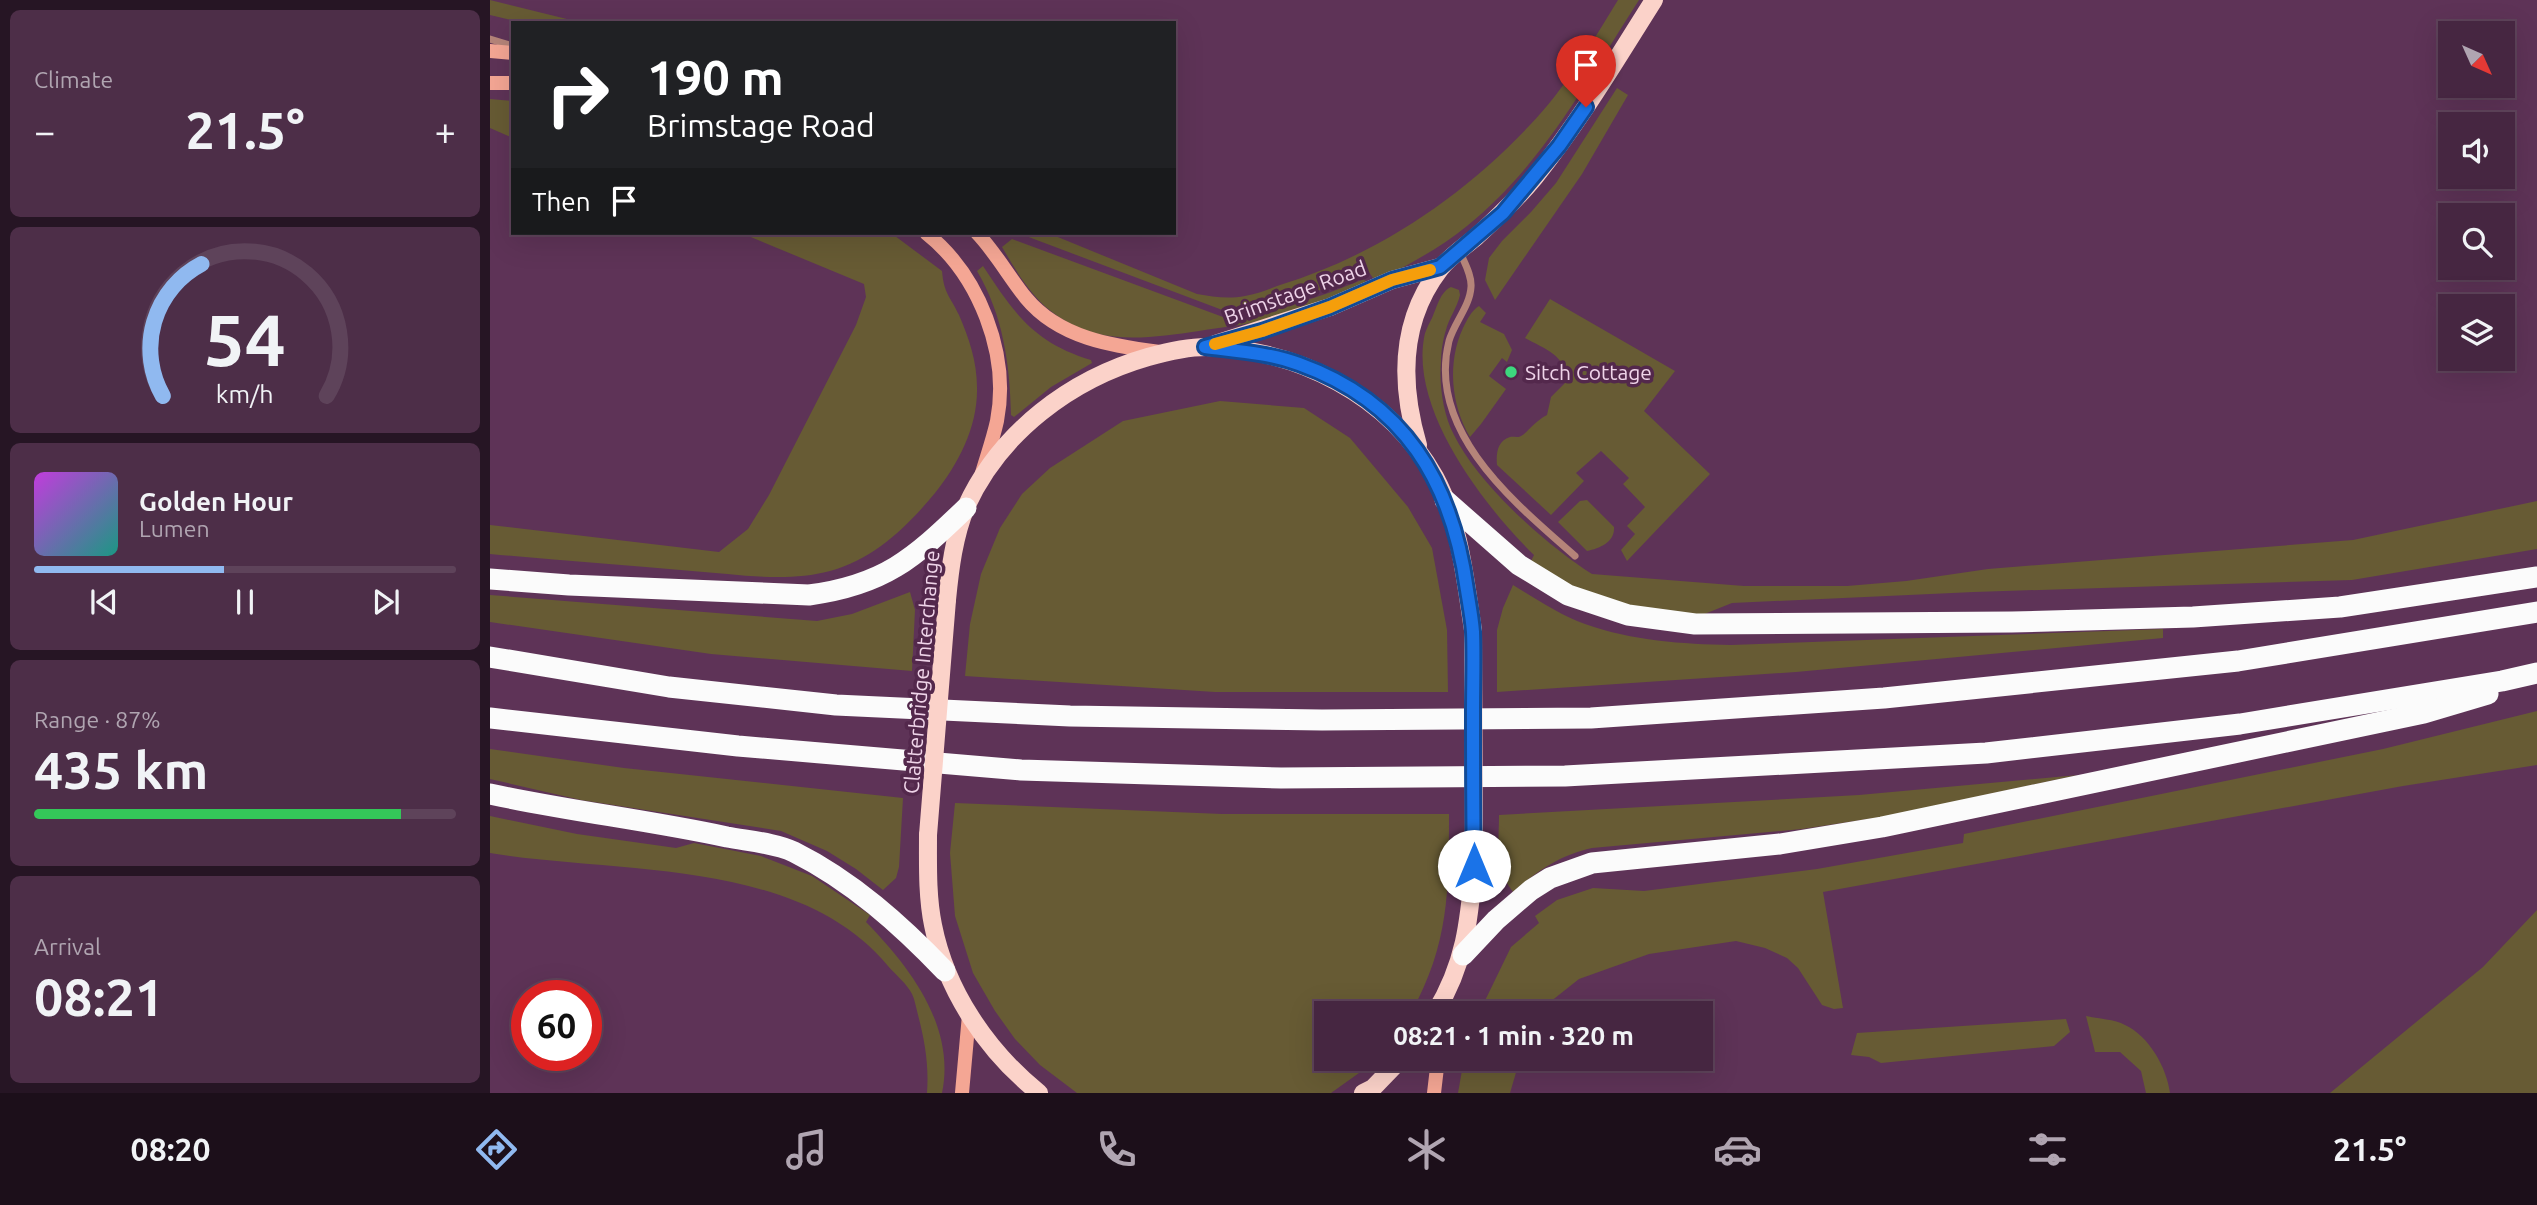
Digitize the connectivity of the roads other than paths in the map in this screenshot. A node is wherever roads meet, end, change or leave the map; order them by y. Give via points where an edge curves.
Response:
1 (1654, 0) edge
2 (490, 39) edge
3 (511, 45) edge
4 (490, 51) edge
5 (511, 52) edge
6 (490, 83) edge
7 (511, 83) edge
8 (928, 235) edge
9 (979, 235) edge
10 (1459, 251) junction
11 (1440, 267) junction
12 (1205, 347) junction
13 (1165, 353) junction
14 (1422, 457) junction
15 (979, 485) junction
16 (1445, 500) junction
17 (966, 508) junction
18 (1575, 556) dead end
19 (2537, 577) edge
20 (490, 579) edge
21 (2537, 612) edge
22 (490, 657) edge
23 (2537, 673) edge
24 (2537, 680) edge
25 (490, 718) edge
26 (490, 794) edge
27 (1462, 955) junction
28 (945, 971) junction
29 (1447, 994) junction
30 (1443, 1001) edge
31 (1446, 1001) edge
32 (969, 1016) junction
33 (1389, 1071) edge
34 (1437, 1071) edge
35 (962, 1093) edge
36 (1039, 1093) edge
37 (1363, 1093) edge
38 (1434, 1093) edge

1 - 10 main road, Brimstage Road via 1559,146 1503,213
2 - 3 street
4 - 5 main road
6 - 7 main road
8 - 15 main road via 954,260 978,296 995,353 997,419
9 - 13 main road via 1027,299 1063,327 1116,346
10 - 11 main road, Brimstage Road
10 - 18 street via 1471,287 1446,360 1453,414 1463,438 1496,481
11 - 12 main road, Brimstage Road
11 - 14 main road, Brimstage Road via 1418,304 1405,355 1405,388
12 - 13 main road, Clatterbridge Interchange
12 - 14 main road, Clatterbridge Interchange via 1263,354 1325,374 1387,417
13 - 15 main road, Clatterbridge Interchange via 1117,366 1038,413
14 - 16 main road, Clatterbridge Interchange
15 - 17 main road, Clatterbridge Interchange
16 - 19 highway via 1519,565 1568,595 1628,615 1695,624 2193,617 2340,607
16 - 27 main road, Clatterbridge Interchange, bridge via 1461,553 1473,630 1474,866
17 - 20 highway via 888,573 836,591 809,595
17 - 28 main road, Clatterbridge Interchange, bridge via 947,600 928,835 932,924
21 - 22 highway via 2238,661 1884,698 1591,718 1070,716 836,705 669,687
23 - 25 highway via 2240,724 1986,753 1565,776 1281,778 1021,770 738,746
24 - 27 highway via 2424,713 1882,827 1780,844 1592,863 1531,890
26 - 28 highway via 792,851 867,898
27 - 29 main road, Clatterbridge Interchange
28 - 32 main road, Clatterbridge Interchange
29 - 30 main road, Clatterbridge Interchange
29 - 31 main road
32 - 35 main road
32 - 36 main road, Clatterbridge Interchange via 1006,1063
33 - 37 main road
34 - 38 main road

